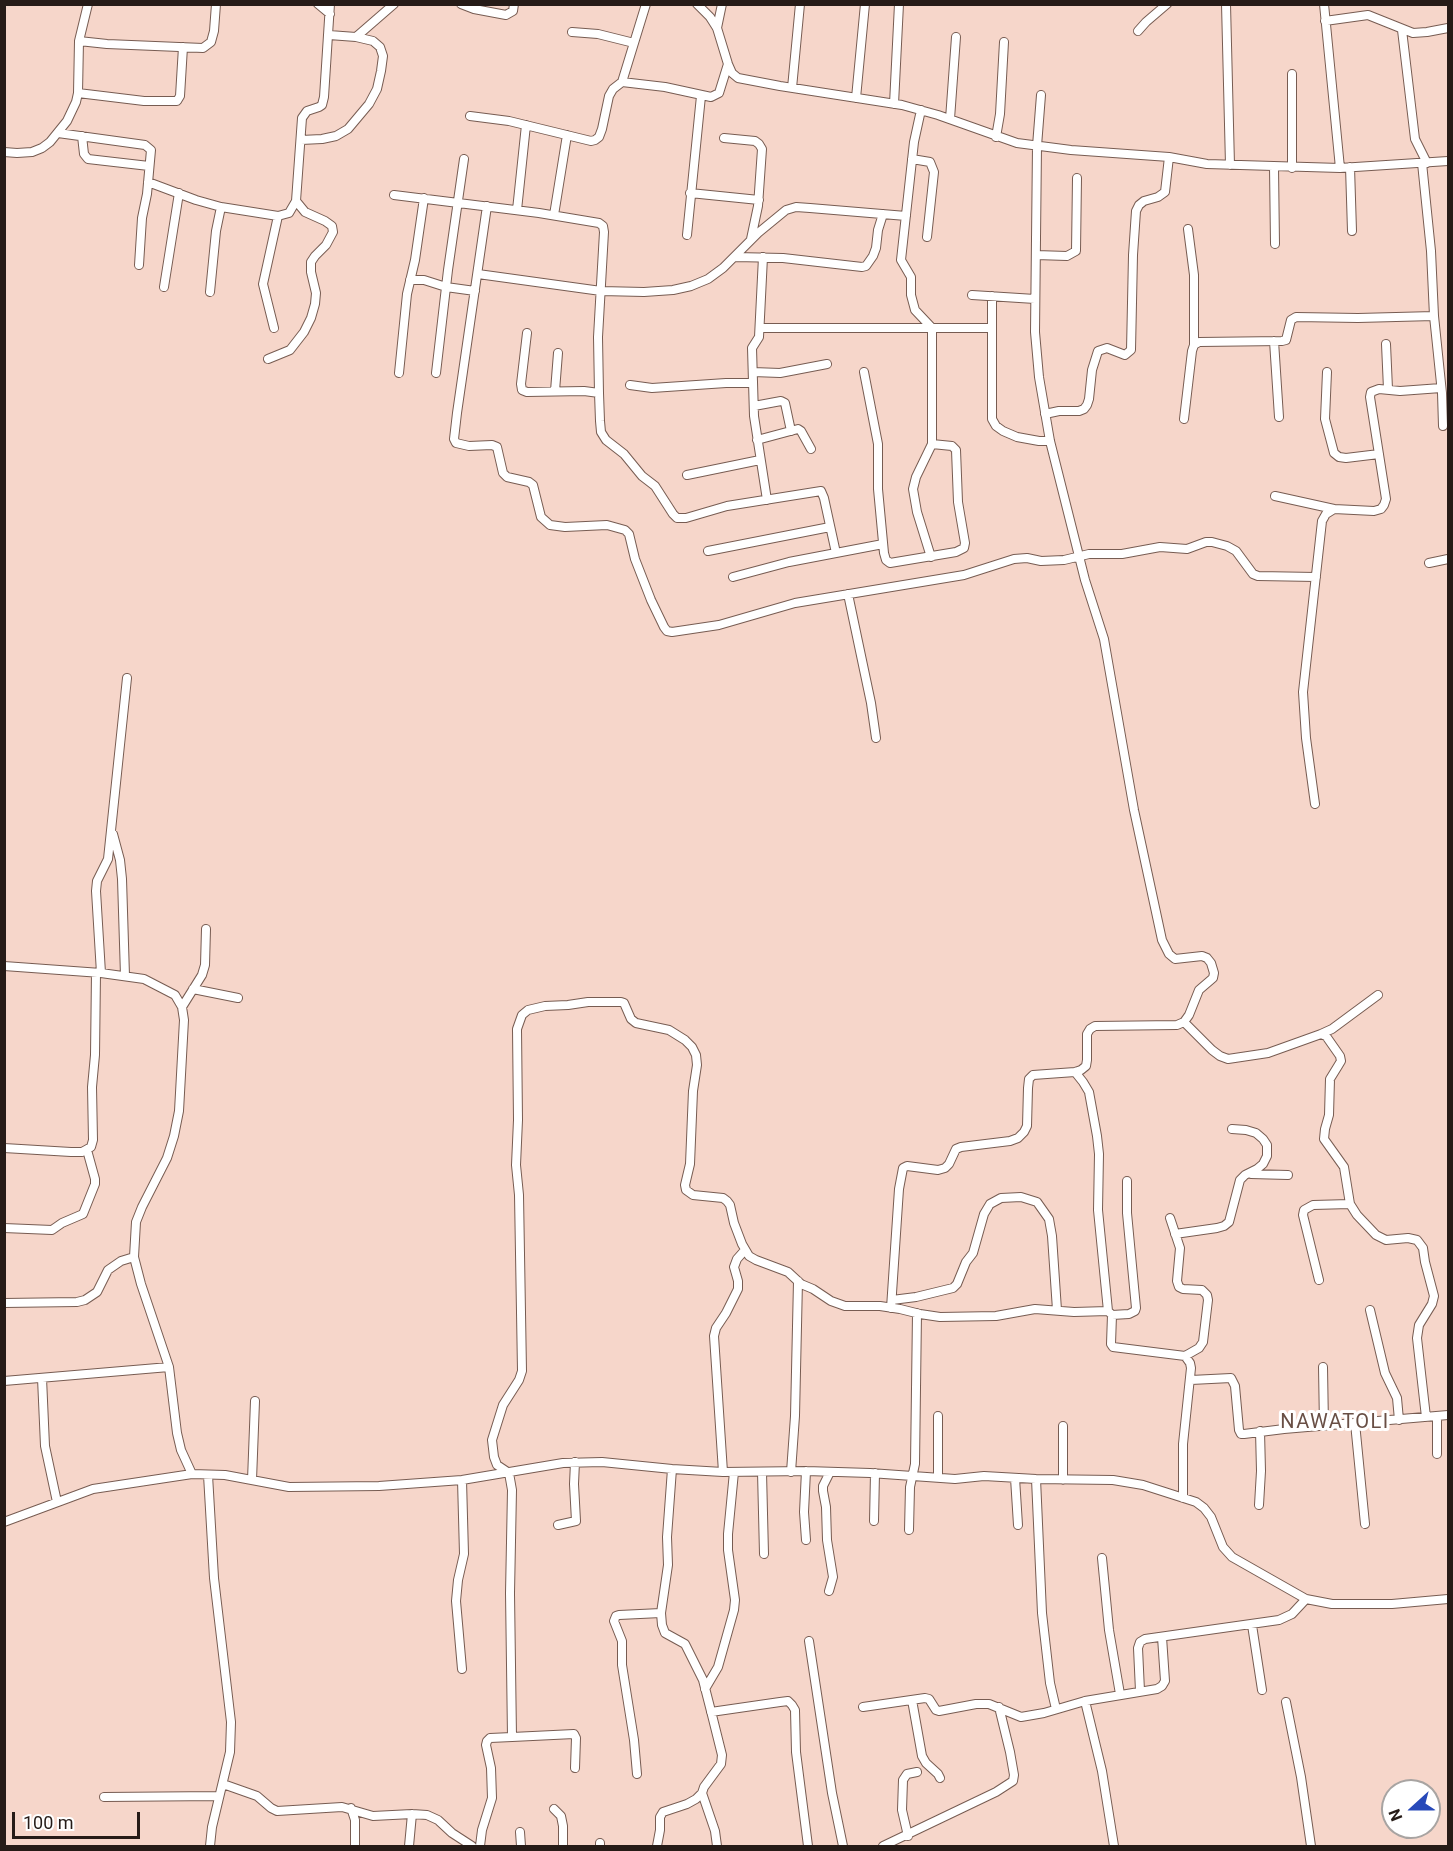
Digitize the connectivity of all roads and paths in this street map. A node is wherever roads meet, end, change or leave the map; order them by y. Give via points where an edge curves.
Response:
1 (88, 4) edge
2 (216, 4) edge
3 (318, 4) edge
4 (330, 4) edge
5 (394, 4) edge
6 (461, 4) edge
7 (514, 4) edge
8 (645, 4) edge
9 (697, 4) edge
10 (722, 4) edge
11 (800, 4) edge
12 (865, 4) edge
13 (899, 4) edge
14 (1167, 4) edge
15 (1226, 4) edge
16 (1324, 4) edge
17 (330, 14) junction
18 (1325, 21) junction
19 (717, 28) junction
20 (1449, 28) edge
21 (1402, 30) junction
22 (1138, 31) dead end
23 (572, 32) dead end
24 (328, 35) junction
25 (356, 37) junction
26 (956, 37) dead end
27 (79, 41) junction
28 (1004, 42) dead end
29 (634, 43) junction
30 (183, 47) junction
31 (728, 64) junction
32 (1292, 74) dead end
33 (622, 82) junction
34 (792, 88) junction
35 (78, 93) junction
36 (1041, 95) dead end
37 (701, 96) junction
38 (856, 98) junction
39 (894, 104) junction
40 (921, 110) junction
41 (470, 116) dead end
42 (950, 119) junction
43 (526, 125) junction
44 (58, 133) junction
45 (567, 135) junction
46 (82, 136) junction
47 (996, 137) junction
48 (723, 138) dead end
49 (301, 140) junction
50 (1037, 146) junction
51 (4, 152) edge
52 (1169, 157) junction
53 (464, 159) dead end
54 (912, 159) junction
55 (1449, 161) edge
56 (1424, 163) junction
57 (1230, 165) junction
58 (149, 166) junction
59 (1274, 167) junction
60 (1350, 167) junction
61 (1292, 168) junction
62 (1340, 168) junction
63 (1077, 178) dead end
64 (148, 182) junction
65 (179, 193) junction
66 (690, 193) junction
67 (394, 195) dead end
68 (424, 198) junction
69 (759, 200) junction
70 (296, 201) junction
71 (458, 202) junction
72 (487, 206) junction
73 (221, 207) junction
74 (517, 210) junction
75 (883, 214) junction
76 (554, 215) junction
77 (278, 216) junction
78 (906, 216) junction
79 (1188, 229) dead end
80 (1352, 231) dead end
81 (687, 235) dead end
82 (927, 237) dead end
83 (751, 240) junction
84 (1275, 244) dead end
85 (1036, 255) junction
86 (735, 257) junction
87 (762, 257) junction
88 (139, 265) dead end
89 (478, 274) junction
90 (410, 280) junction
91 (164, 286) dead end
92 (446, 287) junction
93 (475, 291) junction
94 (601, 291) junction
95 (210, 292) dead end
96 (972, 295) dead end
97 (992, 296) junction
98 (1035, 300) junction
99 (1434, 316) junction
100 (274, 328) dead end
101 (760, 328) junction
102 (932, 328) junction
103 (992, 328) junction
104 (527, 333) dead end
105 (1274, 341) junction
106 (1386, 344) dead end
107 (1194, 345) junction
108 (558, 353) dead end
109 (268, 359) dead end
110 (826, 364) dead end
111 (753, 372) junction
112 (864, 372) dead end
113 (1327, 372) dead end
114 (399, 373) dead end
115 (436, 373) dead end
116 (753, 383) junction
117 (630, 385) dead end
118 (1441, 388) junction
119 (1388, 389) junction
120 (555, 391) junction
121 (599, 393) junction
122 (754, 406) junction
123 (1045, 414) junction
124 (1279, 417) dead end
125 (1184, 419) dead end
126 (1443, 426) dead end
127 (791, 431) junction
128 (757, 440) junction
129 (1050, 441) junction
130 (932, 444) junction
131 (811, 449) dead end
132 (1379, 454) junction
133 (760, 460) junction
134 (687, 476) dead end
135 (1275, 496) dead end
136 (767, 500) junction
137 (1334, 509) junction
138 (830, 527) junction
139 (883, 544) junction
140 (708, 551) dead end
141 (836, 553) junction
142 (931, 556) junction
143 (1078, 556) junction
144 (1449, 558) edge
145 (1430, 563) dead end
146 (733, 577) dead end
147 (1316, 577) junction
148 (848, 594) junction
149 (127, 678) dead end
150 (876, 738) dead end
151 (1315, 804) dead end
152 (112, 831) junction
153 (206, 929) dead end
154 (4, 966) edge
155 (99, 973) junction
156 (125, 976) junction
157 (193, 989) junction
158 (1378, 995) dead end
159 (238, 998) dead end
160 (182, 1007) junction
161 (1184, 1022) junction
162 (1322, 1034) junction
163 (1076, 1072) junction
164 (1232, 1129) dead end
165 (4, 1148) edge
166 (87, 1150) junction
167 (1245, 1175) junction
168 (1288, 1176) dead end
169 (1127, 1181) dead end
170 (1350, 1204) junction
171 (1170, 1218) dead end
172 (4, 1228) edge
173 (1175, 1234) junction
174 (745, 1250) junction
175 (134, 1257) junction
176 (1319, 1280) dead end
177 (798, 1281) junction
178 (4, 1303) edge
179 (892, 1304) junction
180 (1057, 1310) junction
181 (1370, 1310) dead end
182 (917, 1313) junction
183 (1110, 1313) junction
184 (1185, 1356) junction
185 (169, 1367) junction
186 (1323, 1367) dead end
187 (42, 1378) junction
188 (1191, 1380) junction
189 (4, 1381) edge
190 (255, 1401) dead end
191 (1449, 1415) edge
192 (938, 1416) dead end
193 (1437, 1416) junction
194 (1426, 1417) junction
195 (1400, 1420) junction
196 (1354, 1423) junction
197 (1064, 1426) dead end
198 (1324, 1426) junction
199 (1260, 1431) junction
200 (1437, 1454) dead end
201 (575, 1462) junction
202 (672, 1469) junction
203 (806, 1471) junction
204 (723, 1472) junction
205 (734, 1472) junction
206 (762, 1472) junction
207 (791, 1472) junction
208 (830, 1472) junction
209 (509, 1473) junction
210 (875, 1473) junction
211 (192, 1474) junction
212 (208, 1475) junction
213 (914, 1476) junction
214 (938, 1477) junction
215 (1015, 1478) junction
216 (252, 1479) junction
217 (1036, 1479) junction
218 (462, 1480) junction
219 (1063, 1480) junction
220 (1183, 1498) junction
221 (57, 1502) junction
222 (1259, 1505) dead end
223 (874, 1521) dead end
224 (4, 1522) edge
225 (1365, 1524) dead end
226 (558, 1525) dead end
227 (1017, 1525) dead end
228 (909, 1530) dead end
229 (806, 1540) dead end
230 (764, 1554) dead end
231 (1102, 1558) dead end
232 (829, 1591) dead end
233 (1306, 1599) junction
234 (1449, 1599) edge
235 (661, 1612) junction
236 (1252, 1625) junction
237 (1162, 1637) junction
238 (809, 1641) dead end
239 (462, 1669) dead end
240 (705, 1689) junction
241 (1262, 1690) dead end
242 (1140, 1691) junction
243 (1120, 1694) junction
244 (912, 1700) junction
245 (1085, 1701) junction
246 (1286, 1702) dead end
247 (863, 1707) dead end
248 (999, 1707) junction
249 (1056, 1709) junction
250 (711, 1712) junction
251 (512, 1737) junction
252 (575, 1768) dead end
253 (917, 1772) dead end
254 (637, 1774) dead end
255 (940, 1778) dead end
256 (223, 1784) junction
257 (702, 1793) junction
258 (219, 1796) junction
259 (104, 1797) dead end
260 (351, 1808) junction
261 (554, 1809) dead end
262 (412, 1814) junction
263 (520, 1832) dead end
264 (908, 1836) junction
265 (210, 1846) edge
266 (355, 1846) edge
267 (409, 1846) edge
268 (472, 1846) edge
269 (480, 1846) edge
270 (520, 1846) edge
271 (563, 1846) edge
272 (657, 1846) edge
273 (717, 1846) edge
274 (808, 1846) edge
275 (843, 1846) edge
276 (883, 1846) edge
277 (1114, 1846) edge
278 (1311, 1846) edge

1 - 27 street
2 - 30 street via 211,42 203,48
3 - 17 street
4 - 17 street
5 - 25 street
6 - 7 street via 506,15 513,11
8 - 29 street
9 - 19 street
10 - 19 street
11 - 34 street
12 - 38 street
13 - 39 street
14 - 22 street
15 - 57 street
16 - 18 street
17 - 24 street
18 - 21 street via 1368,15
18 - 62 street
19 - 31 street
20 - 21 street via 1413,33
21 - 56 street via 1415,139
23 - 29 street
24 - 25 street
24 - 49 street via 322,105 304,113
25 - 49 street via 373,41 383,56 369,104 348,129 336,136
26 - 42 street
27 - 30 street
27 - 35 street
28 - 47 street
29 - 33 street
30 - 35 street via 177,101
31 - 34 street via 738,78
31 - 37 street via 718,93
32 - 61 street
33 - 37 street
33 - 45 street via 609,96 599,137 591,141
34 - 38 street
35 - 44 street
36 - 50 street
37 - 66 street
38 - 39 street
39 - 40 street
40 - 42 street
40 - 54 street
41 - 43 street
42 - 47 street
43 - 45 street
43 - 74 street
44 - 46 street
44 - 51 street via 32,152
45 - 76 street
46 - 58 street via 88,159
46 - 58 street via 149,147
47 - 50 street
48 - 69 street via 755,141 762,149
49 - 70 street
50 - 52 street
50 - 85 street
52 - 57 street
52 - 123 street via 1165,192 1139,204 1136,211 1131,350 1125,355 1107,348 1098,351 1084,409
53 - 71 street
54 - 78 street
54 - 82 street via 930,162 934,172
55 - 56 street
56 - 60 street
56 - 99 street
57 - 59 street
58 - 64 street
59 - 61 street
59 - 84 street
60 - 62 street
60 - 80 street
61 - 62 street
63 - 85 street via 1076,251 1067,256
64 - 65 street
64 - 88 street
65 - 73 street
65 - 91 street
66 - 69 street
66 - 81 street
67 - 68 street
68 - 71 street
68 - 90 street
69 - 83 street
70 - 77 street via 288,213
70 - 109 street via 305,212 332,226 333,232 311,262 315,304 304,332 291,350
71 - 72 street
71 - 92 street
72 - 74 street
72 - 89 street
73 - 77 street
73 - 95 street
74 - 76 street
75 - 78 street
75 - 83 street via 796,207 786,210
75 - 87 street via 876,248 866,266
76 - 94 street via 595,221 603,226
77 - 100 street via 263,284
78 - 102 street via 901,260 911,277 915,310
79 - 107 street via 1194,275
83 - 86 street
85 - 98 street
86 - 87 street
86 - 94 street via 708,279 691,286 644,292
87 - 101 street
89 - 93 street
89 - 94 street
90 - 92 street
90 - 114 street
92 - 93 street
92 - 115 street
93 - 148 street via 456,443 497,447 502,473 533,485 541,517 550,525 607,525 625,530 664,627 672,632 719,625 795,603
94 - 121 street
96 - 97 street
97 - 98 street
97 - 103 street
98 - 123 street
99 - 105 street via 1296,317 1286,340
99 - 118 street
101 - 102 street
101 - 111 street via 752,348
102 - 103 street
102 - 130 street
103 - 129 street via 992,419 996,426 1017,437
104 - 120 street via 522,390
105 - 107 street
105 - 124 street
106 - 119 street
107 - 125 street
108 - 120 street
110 - 111 street via 780,373
111 - 116 street
112 - 139 street via 878,444
113 - 132 street via 1325,419 1335,453 1346,458
116 - 117 street via 652,388
116 - 122 street
118 - 119 street
118 - 126 street
119 - 132 street via 1374,390 1370,397
120 - 121 street
121 - 136 street via 601,432 606,441 655,486 677,518
122 - 127 street via 784,403
122 - 128 street
123 - 129 street
127 - 128 street
127 - 131 street via 801,430
128 - 133 street
129 - 143 street
130 - 142 street via 913,489
130 - 142 street via 956,450 965,543 961,551
132 - 137 street via 1386,499 1381,509
133 - 134 street
133 - 136 street
135 - 137 street
136 - 138 street via 821,491
137 - 147 street via 1322,521
138 - 140 street
138 - 141 street
139 - 141 street
139 - 142 street via 890,563
141 - 146 street
143 - 147 street via 1187,549 1212,542 1236,551 1252,574
143 - 148 street via 1064,560 1014,559 964,575
143 - 161 street via 1104,639 1162,940 1168,954 1175,958 1207,958 1214,974 1199,990
144 - 145 street
147 - 151 street via 1304,692
148 - 150 street
149 - 152 street
152 - 155 street via 108,859 96,891
152 - 156 street via 122,879
153 - 157 street via 205,965
154 - 155 street
155 - 156 street
155 - 166 street via 93,1140
156 - 160 street via 161,987 175,995
157 - 159 street
157 - 160 street
158 - 162 street
160 - 175 street via 174,1136 136,1222
161 - 162 street via 1212,1050 1228,1059 1268,1053
161 - 163 street via 1095,1026 1087,1034 1086,1066
162 - 170 street via 1341,1061 1330,1079 1324,1139 1344,1167
163 - 179 street via 1039,1074 1029,1079 1027,1126 1018,1138 961,1147 949,1164 938,1170 903,1168
163 - 183 street via 1089,1092 1097,1136 1098,1210
164 - 167 street via 1256,1133 1267,1145 1263,1164
165 - 166 street
166 - 172 street via 95,1184 83,1214 52,1230
167 - 168 street
167 - 173 street via 1237,1186 1229,1222 1217,1228
169 - 183 street via 1136,1308 1129,1314
170 - 176 street via 1312,1205 1304,1209
170 - 194 street via 1376,1235 1386,1240 1418,1240 1423,1248 1434,1296 1419,1325 1417,1338
171 - 173 street
173 - 184 street via 1180,1254 1179,1287 1202,1290 1208,1300 1203,1342
174 - 177 street via 749,1256 788,1272
174 - 204 street via 734,1267 738,1289 714,1336
174 - 209 street via 728,1201 693,1195 686,1190 697,1065 692,1047 669,1030 636,1023 621,1002 545,1006 522,1015 517,1029 516,1165 522,1371 503,1405 492,1440 497,1465
175 - 178 street via 108,1270 97,1292 85,1300
175 - 185 street
177 - 179 street via 837,1304
177 - 207 street
179 - 180 street via 957,1284 990,1204 1006,1197 1021,1197 1037,1202 1049,1219
179 - 182 street
180 - 182 street via 966,1317
180 - 183 street
181 - 195 street
182 - 213 street
183 - 184 street via 1113,1347
184 - 188 street via 1190,1363
185 - 187 street
185 - 211 street via 177,1433
186 - 198 street
187 - 189 street
187 - 221 street via 45,1446
188 - 199 street via 1231,1378 1241,1434
188 - 220 street via 1183,1444
190 - 216 street
191 - 193 street
192 - 214 street
193 - 194 street
193 - 200 street
194 - 195 street
195 - 196 street
196 - 198 street
196 - 225 street
197 - 219 street
198 - 199 street
199 - 222 street
201 - 202 street
201 - 209 street
201 - 226 street via 576,1521
202 - 204 street
202 - 235 street via 668,1565
203 - 207 street
203 - 208 street
203 - 229 street
204 - 205 street
205 - 206 street
205 - 240 street via 728,1534 734,1610 718,1667
206 - 207 street
206 - 230 street
208 - 210 street
208 - 232 street via 823,1491 833,1577
209 - 218 street
209 - 251 street
210 - 213 street
210 - 223 street
211 - 212 street
211 - 221 street via 93,1489
212 - 216 street
212 - 256 street via 214,1578 231,1722
213 - 214 street
213 - 228 street
214 - 215 street
215 - 217 street
215 - 227 street
216 - 218 street via 295,1487
217 - 219 street
217 - 249 street via 1042,1613
218 - 239 street via 464,1554 456,1601
219 - 220 street via 1129,1482
220 - 233 street via 1204,1508 1232,1557
221 - 224 street
231 - 243 street
233 - 234 street via 1332,1604
233 - 236 street via 1280,1620
235 - 240 street via 665,1633 685,1644
235 - 254 street via 620,1615 614,1621 622,1641
236 - 237 street
236 - 241 street
237 - 242 street via 1140,1642
237 - 242 street via 1165,1681 1157,1689
238 - 275 street
240 - 250 street
242 - 243 street
243 - 245 street
244 - 247 street
244 - 248 street via 928,1699 939,1712 976,1704
244 - 255 street via 922,1756
245 - 249 street
245 - 277 street
246 - 278 street
248 - 249 street via 1021,1717
248 - 264 street via 1013,1781
250 - 257 street via 721,1764
250 - 274 street via 788,1701 792,1705
251 - 252 street via 574,1734
251 - 269 street via 487,1741 492,1798
253 - 264 street via 907,1774 903,1780 902,1810
256 - 258 street
256 - 260 street via 257,1796 277,1811
257 - 272 street via 687,1804 663,1812
257 - 273 street
258 - 259 street
258 - 265 street
260 - 262 street via 373,1816
260 - 266 street
261 - 271 street via 561,1816
262 - 267 street
262 - 268 street via 438,1820
263 - 270 street
264 - 276 street

